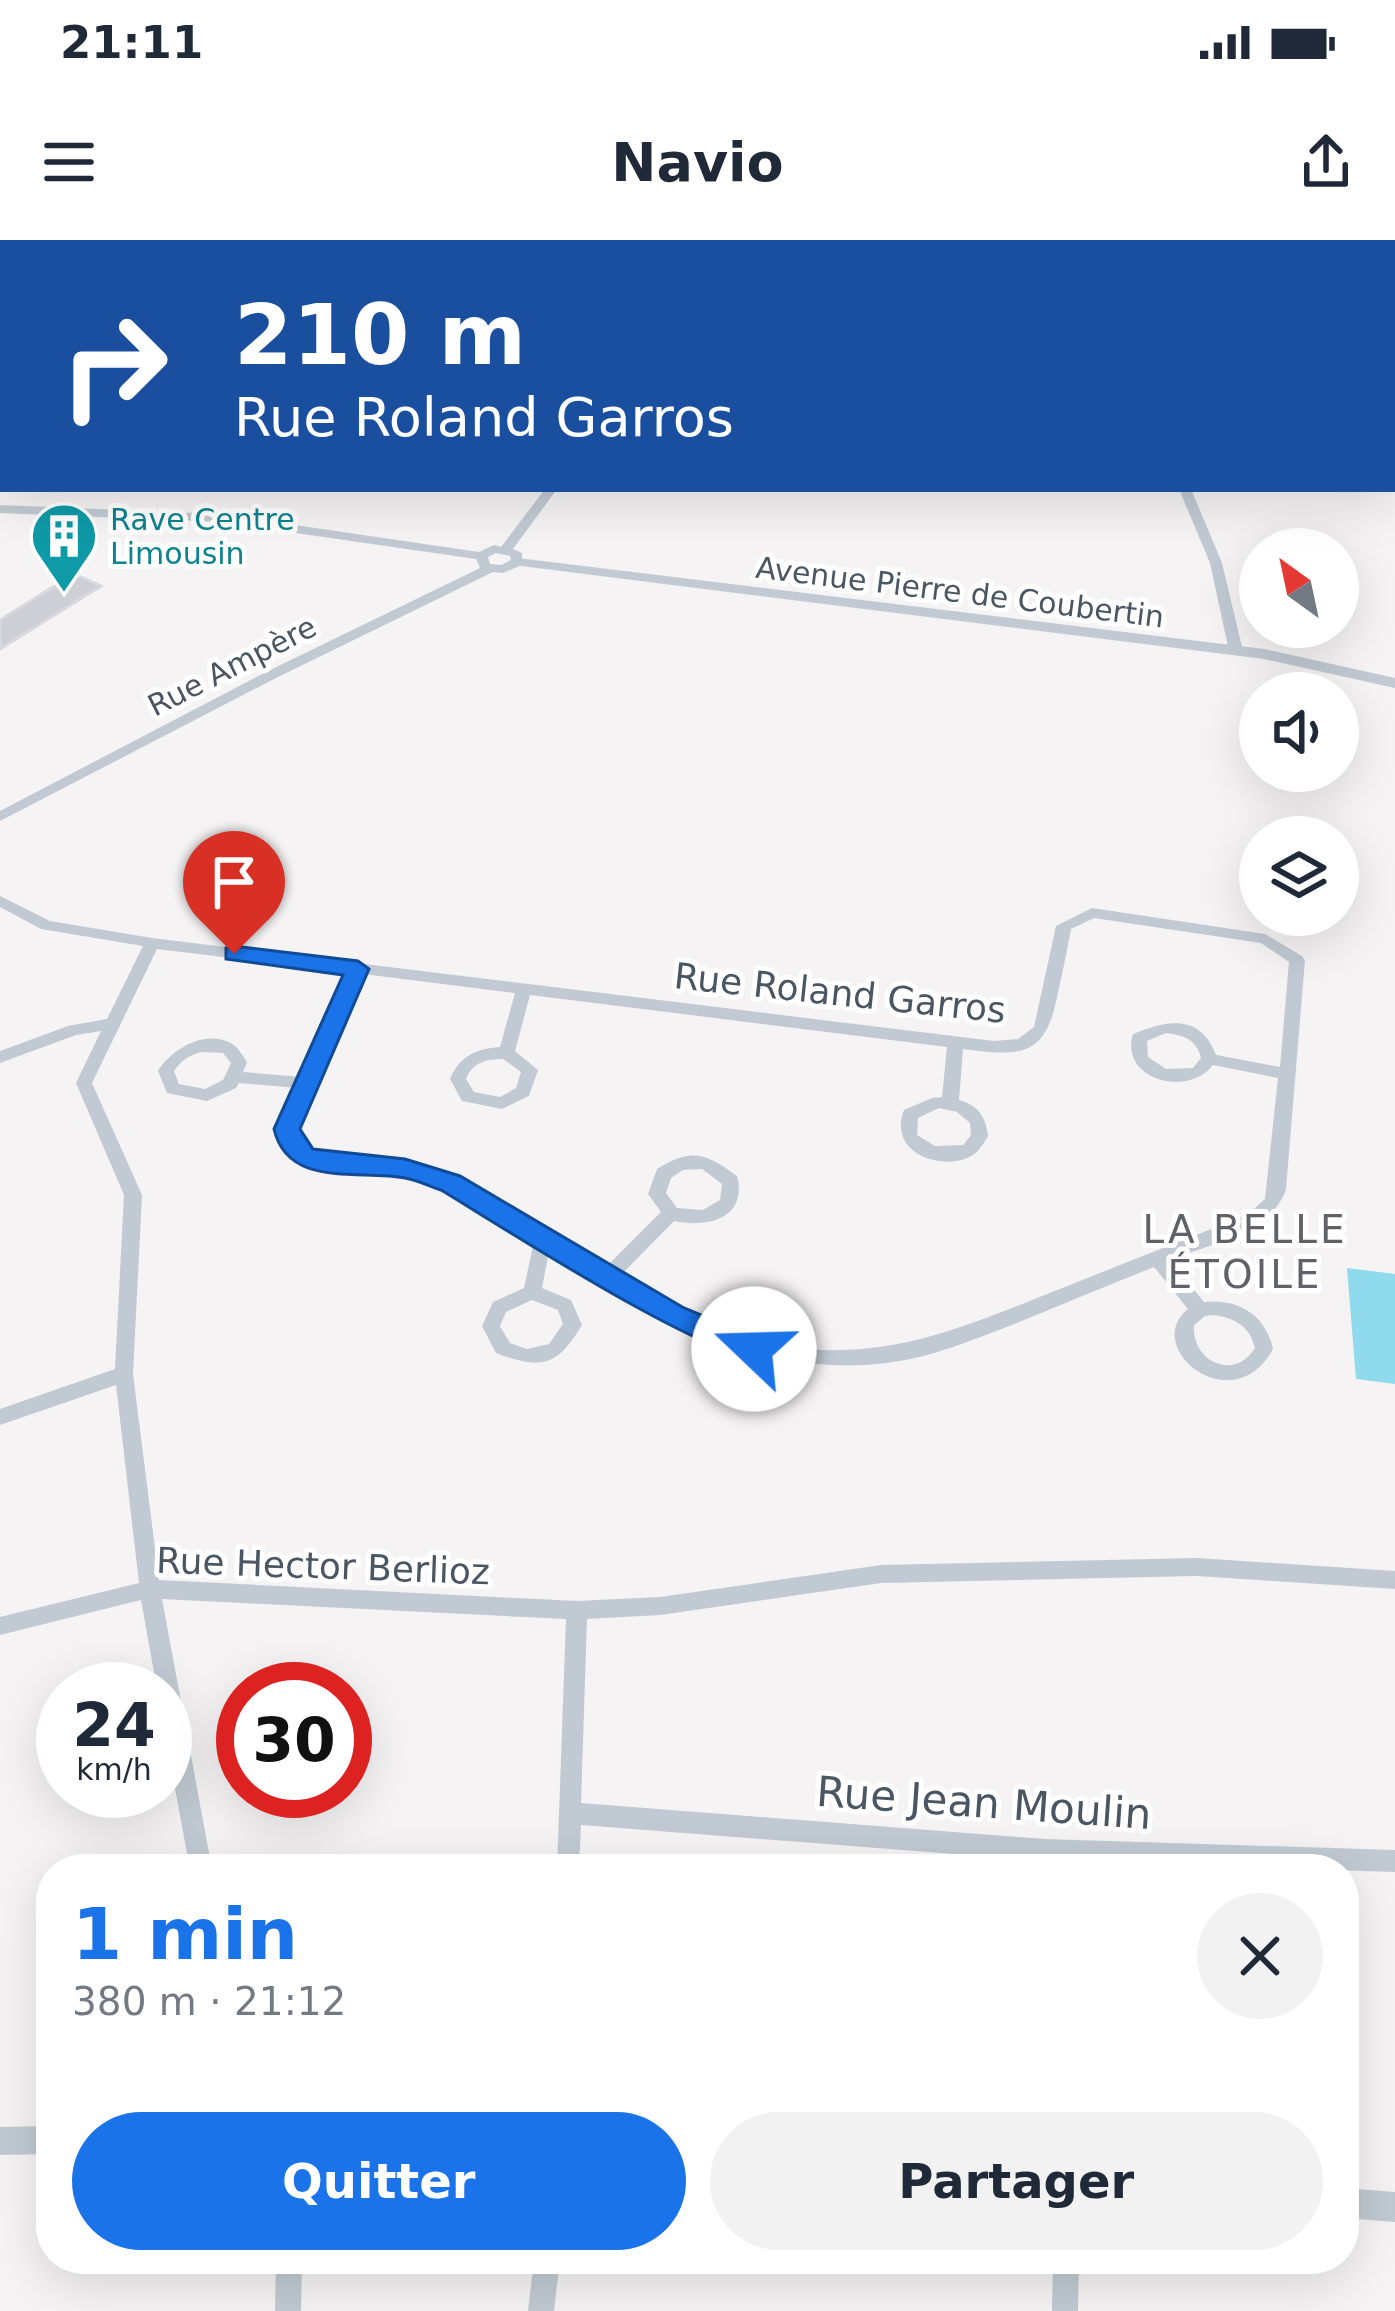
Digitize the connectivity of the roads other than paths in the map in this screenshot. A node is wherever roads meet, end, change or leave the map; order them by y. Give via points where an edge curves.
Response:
1 (549, 492) edge
2 (1186, 492) edge
3 (0, 509) edge
4 (512, 555) junction
5 (485, 562) junction
6 (1236, 651) junction
7 (1395, 683) edge
8 (0, 817) edge
9 (0, 901) edge
10 (152, 944) junction
11 (358, 969) junction
12 (524, 989) junction
13 (112, 1024) junction
14 (955, 1042) junction
15 (506, 1053) dead end
16 (0, 1058) edge
17 (1209, 1059) dead end
18 (1287, 1074) junction
19 (236, 1077) dead end
20 (308, 1083) junction
21 (950, 1103) dead end
22 (671, 1213) dead end
23 (543, 1238) junction
24 (1157, 1258) junction
25 (608, 1276) junction
26 (532, 1292) dead end
27 (1200, 1310) junction
28 (124, 1373) junction
29 (0, 1418) edge
30 (1395, 1580) edge
31 (150, 1589) junction
32 (577, 1610) junction
33 (0, 1626) edge
34 (569, 1814) junction
35 (198, 1854) edge
36 (568, 1854) edge
37 (1172, 1854) edge
38 (1359, 1860) edge
39 (1395, 1861) edge
40 (36, 2140) edge
41 (0, 2141) edge
42 (1359, 2204) edge
43 (1395, 2206) edge
44 (289, 2274) edge
45 (545, 2274) edge
46 (1066, 2274) edge
47 (288, 2311) edge
48 (541, 2311) edge
49 (1066, 2311) edge

1 - 4 street
2 - 6 street via 1216,563
3 - 5 street via 239,520
4 - 5 street via 509,568
4 - 6 street, Avenue Pierre de Coubertin
5 - 8 street, Rue Ampère
6 - 7 street, Avenue Pierre de Coubertin
9 - 10 street, Rue Roland Garros via 46,925
10 - 11 street, Rue Roland Garros
10 - 13 street
11 - 12 street, Rue Roland Garros
11 - 20 street, Rue Roland Garros
12 - 14 street, Rue Roland Garros
12 - 15 street
13 - 16 street
13 - 28 street via 85,1082 133,1195
14 - 18 street, Rue Roland Garros via 1018,1046 1036,1038 1064,926 1092,914 1265,939 1288,950 1297,960
14 - 21 street
17 - 18 street
18 - 24 street, Rue Roland Garros via 1273,1202 1253,1220
19 - 20 street
20 - 23 street, Rue Roland Garros via 287,1129 304,1156 424,1172
22 - 25 street
23 - 25 street, Rue Roland Garros
23 - 26 street
24 - 25 street, Rue Roland Garros via 942,1343 830,1361 714,1335
24 - 27 street
27 - 27 street via 1181,1334 1200,1364 1241,1372 1261,1358 1264,1340 1250,1320 1227,1309
28 - 29 street
28 - 31 street
30 - 32 street, Rue Hector Berlioz via 1197,1567 881,1574
31 - 32 street, Rue Hector Berlioz
31 - 33 street, Rue Hector Berlioz
31 - 35 street
32 - 34 street
34 - 36 street
34 - 37 street, Rue Jean Moulin
38 - 39 street, Rue Jean Moulin
40 - 41 street
42 - 43 street
44 - 47 street
45 - 48 street
46 - 49 street

